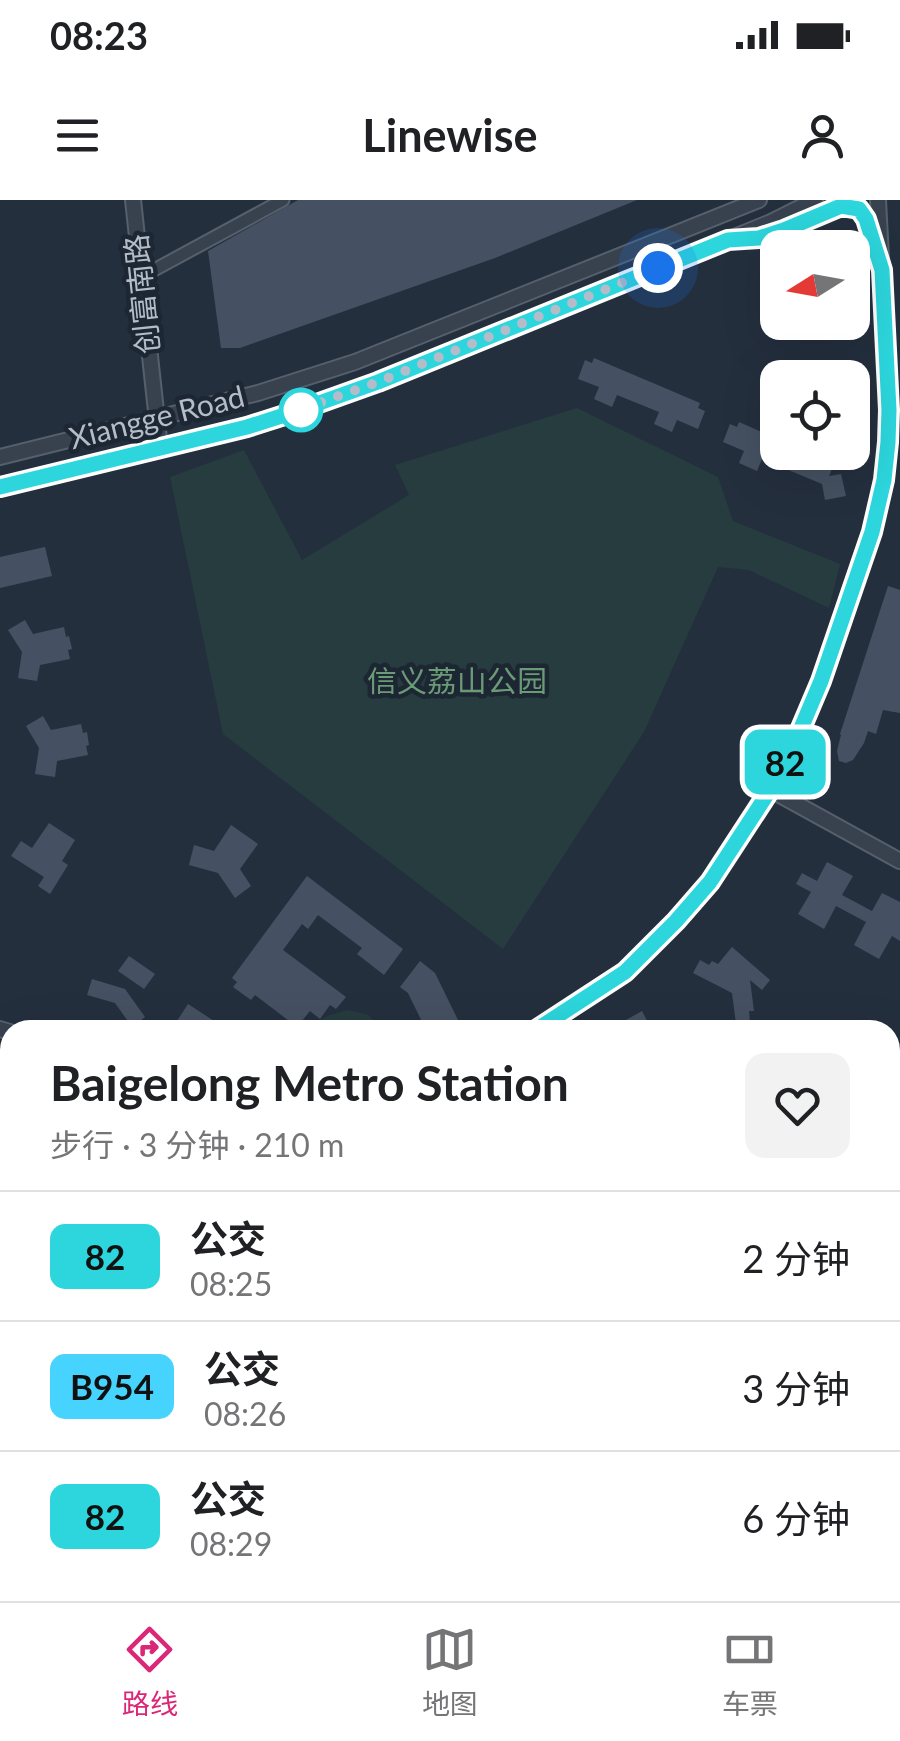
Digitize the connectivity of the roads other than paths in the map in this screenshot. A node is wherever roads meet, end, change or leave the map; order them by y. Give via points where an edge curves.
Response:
1 (133, 200) edge
2 (283, 200) edge
3 (759, 200) edge
4 (815, 200) edge
5 (878, 200) edge
6 (728, 240) junction
7 (882, 270) junction
8 (142, 276) junction
9 (894, 412) edge
10 (156, 419) junction
11 (160, 448) junction
12 (0, 457) edge
13 (0, 486) edge
14 (770, 790) junction
15 (900, 861) edge
16 (553, 1020) edge

1 - 8 street, 创富南路
2 - 8 street
3 - 10 street, Xiangge Road via 355,362
4 - 6 street, Xiangge Road
5 - 7 street
6 - 7 street via 759,238 850,206 866,219
6 - 11 street, Xiangge Road via 339,396
7 - 9 street
8 - 10 street, 创富南路
9 - 14 street via 872,532 821,681
10 - 11 street, 创富南路
10 - 12 street, Xiangge Road
11 - 13 street, Xiangge Road
14 - 15 street
14 - 16 street via 676,921 625,972

